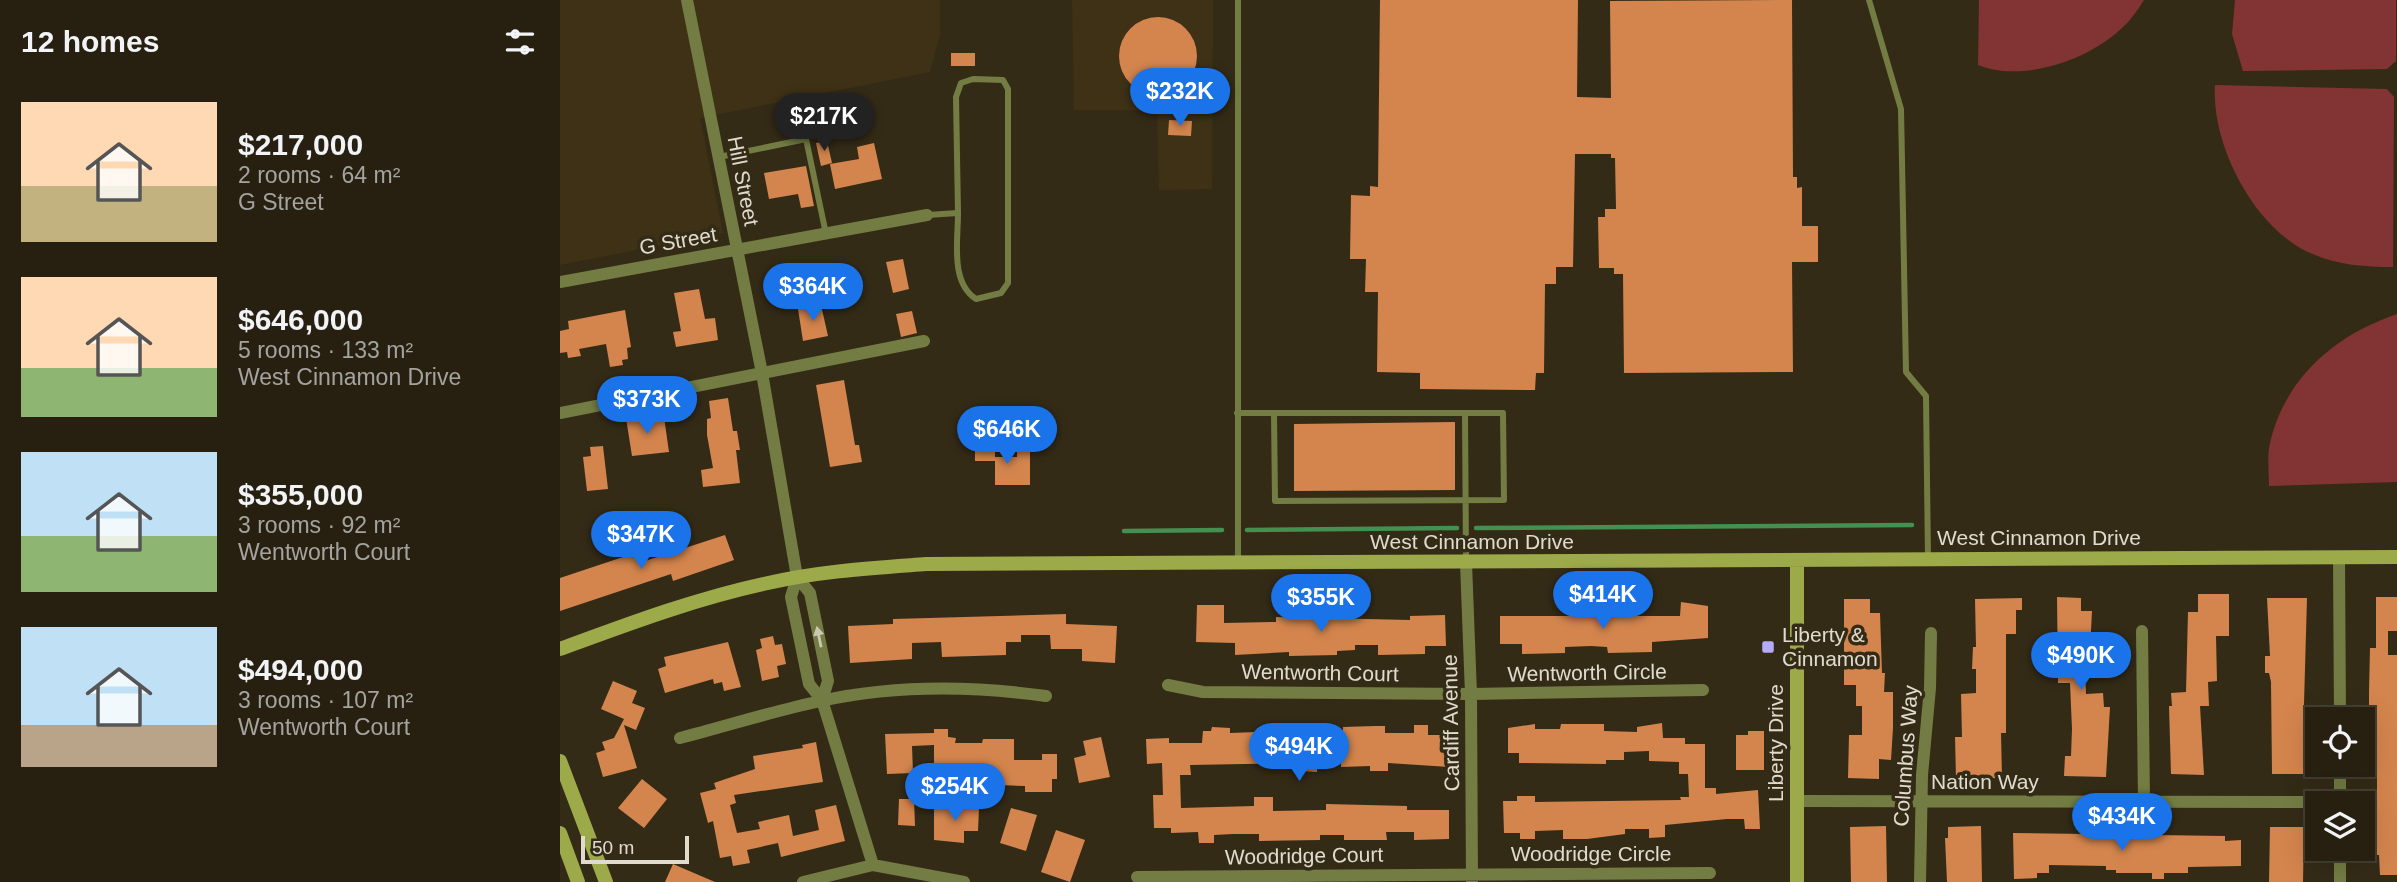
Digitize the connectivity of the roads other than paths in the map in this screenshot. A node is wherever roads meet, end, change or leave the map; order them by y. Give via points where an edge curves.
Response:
1 (687, 0) edge
2 (1238, 0) edge
3 (1869, 0) edge
4 (719, 157) junction
5 (958, 213) junction
6 (927, 215) joint
7 (826, 234) junction
8 (737, 250) junction
9 (560, 282) edge
10 (924, 341) dead end
11 (762, 373) junction
12 (560, 413) edge
13 (1237, 413) junction
14 (1274, 413) junction
15 (1465, 413) junction
16 (1465, 500) junction
17 (2339, 557) junction
18 (2397, 557) edge
19 (1928, 559) junction
20 (1797, 562) junction
21 (1466, 563) junction
22 (1238, 564) junction
23 (797, 578) junction
24 (2142, 631) dead end
25 (1931, 633) dead end
26 (560, 649) edge
27 (1168, 685) dead end
28 (1703, 690) dead end
29 (1471, 694) junction
30 (1046, 696) dead end
31 (822, 700) junction
32 (2340, 707) edge
33 (680, 738) dead end
34 (560, 761) edge
35 (1797, 801) junction
36 (1921, 801) junction
37 (2144, 802) junction
38 (2305, 803) edge
39 (560, 833) edge
40 (2340, 861) edge
41 (873, 865) junction
42 (1710, 873) dead end
43 (1138, 877) dead end
44 (1472, 878) edge
45 (578, 882) edge
46 (606, 882) edge
47 (803, 882) edge
48 (964, 882) edge
49 (1797, 882) edge
50 (1920, 882) edge
51 (2340, 882) edge

1 - 4 street, Hill Street
2 - 13 lane
3 - 19 lane via 1901,109 1906,372 1926,396
4 - 7 lane via 806,139
4 - 8 street, Hill Street
5 - 5 lane via 956,97 961,83 1003,80 1008,89 1008,283 1001,293 976,299 964,291 959,280
5 - 6 lane
6 - 7 street, G Street
7 - 8 street, G Street
8 - 9 street, G Street
8 - 11 street, Hill Street
10 - 11 street
11 - 12 street
11 - 23 street, Hill Street
13 - 14 lane
13 - 22 lane
14 - 15 lane
14 - 16 lane via 1275,501
15 - 16 lane
15 - 16 lane via 1503,413 1504,500
16 - 21 lane
17 - 18 main road, West Cinnamon Drive
17 - 19 main road, West Cinnamon Drive
17 - 32 street
19 - 20 main road, West Cinnamon Drive
20 - 21 main road, West Cinnamon Drive
20 - 35 main road, Liberty Drive
21 - 22 main road, West Cinnamon Drive
21 - 29 street, Cardiff Avenue
22 - 23 main road, West Cinnamon Drive via 926,564
23 - 26 main road, West Cinnamon Drive via 668,611
23 - 31 street, Hill Street via 791,597 809,684
31 -> 23 street, Hill Street via 828,681 810,593
24 - 37 street
25 - 36 street, Columbus Way
27 - 29 street, Wentworth Court via 1203,692
28 - 29 street, Wentworth Circle
29 - 44 street, Cardiff Avenue
30 - 31 street via 941,689
31 - 33 street
31 - 41 street, Hill Street
34 - 46 main road
35 - 36 street, Nation Way
35 - 49 main road, Liberty Drive
36 - 37 street, Nation Way
36 - 50 street, Columbus Way
37 - 38 street, Nation Way
39 - 45 main road
40 - 51 street
41 - 47 street
41 - 48 street
42 - 44 street, Woodridge Circle
43 - 44 street, Woodridge Court

